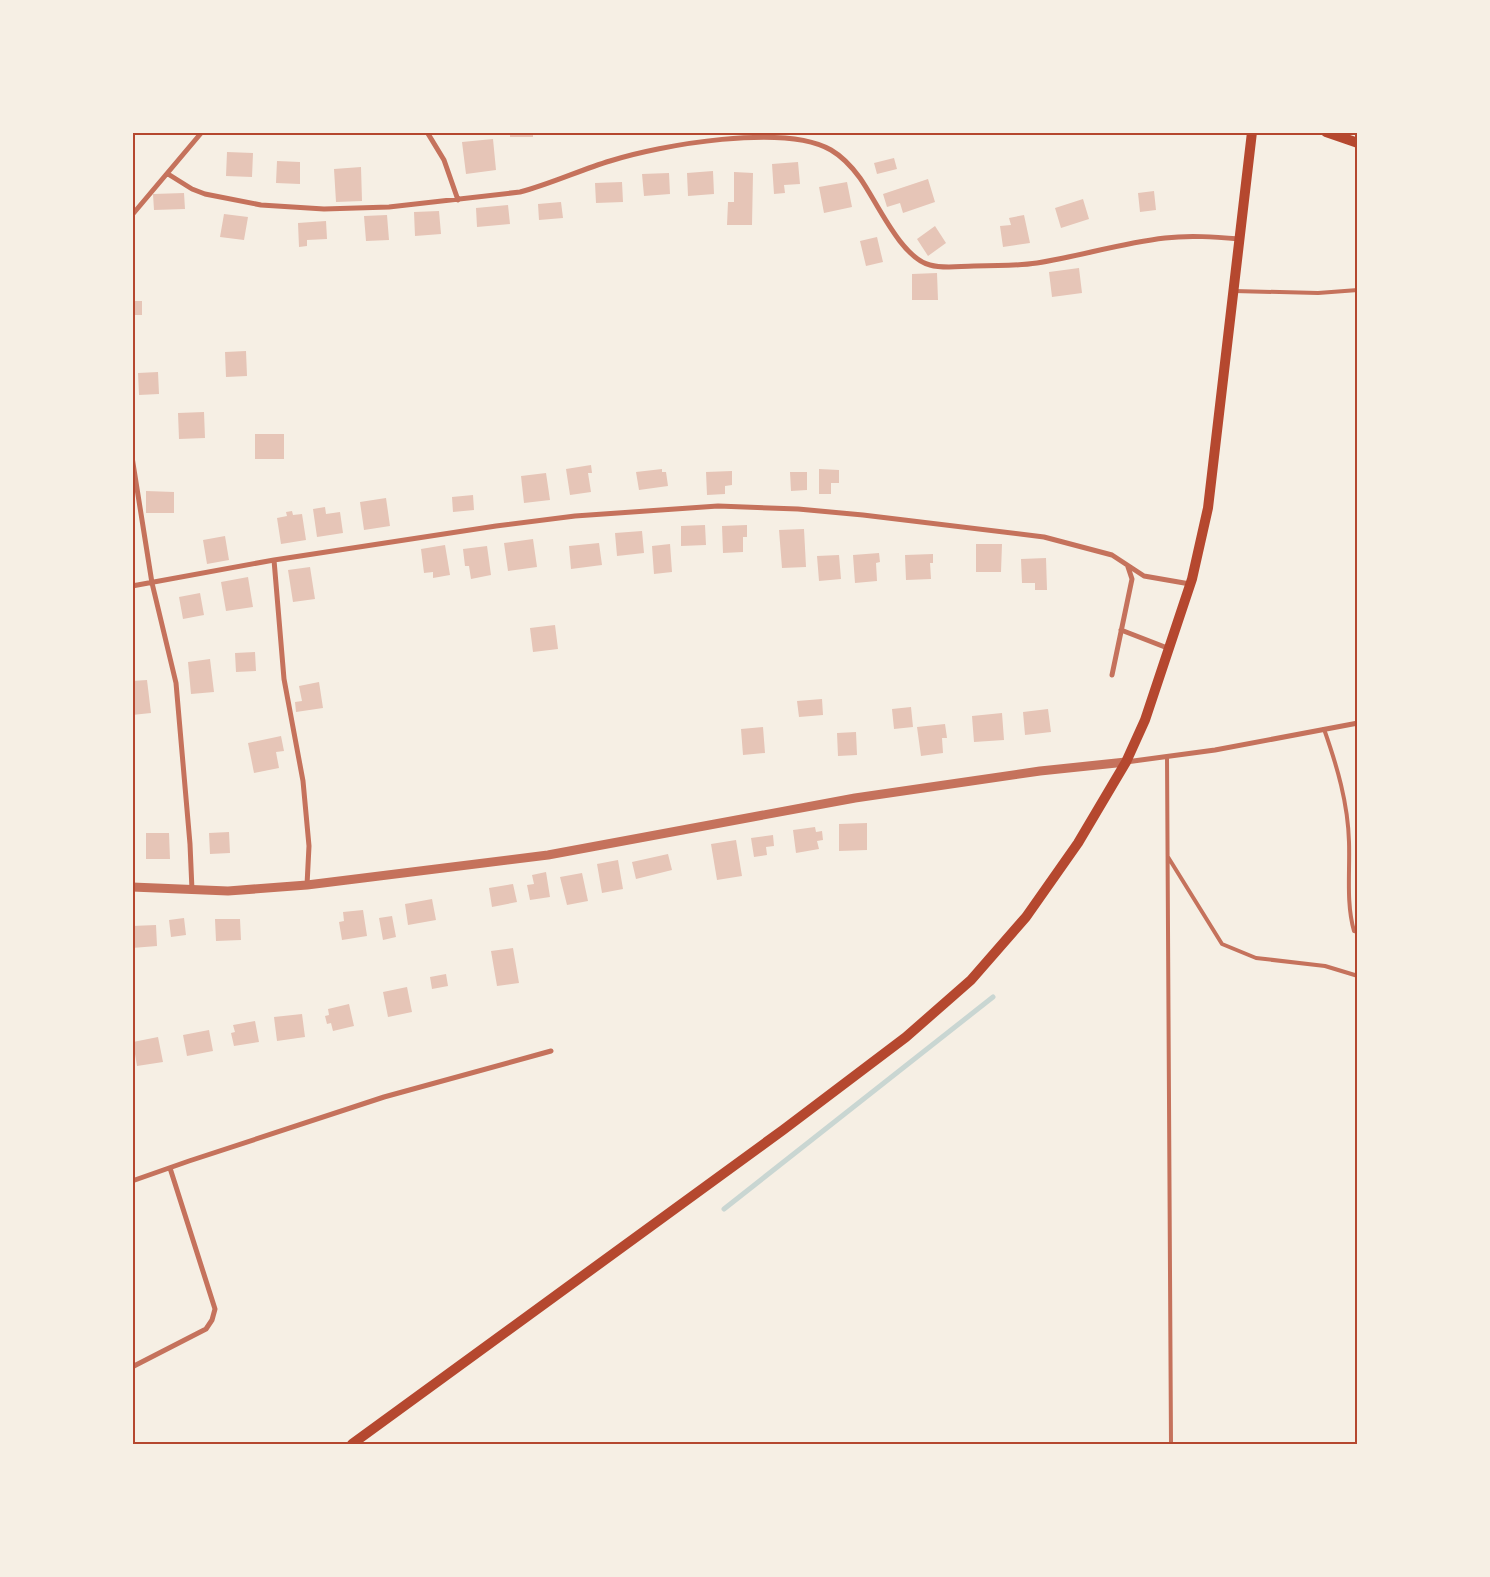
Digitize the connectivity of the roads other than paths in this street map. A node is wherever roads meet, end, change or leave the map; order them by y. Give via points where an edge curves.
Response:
1 (202, 132) edge
2 (427, 132) edge
3 (1252, 132) edge
4 (1326, 132) edge
5 (741, 135) edge
6 (1358, 143) edge
7 (168, 174) junction
8 (458, 200) junction
9 (132, 215) edge
10 (1240, 239) junction
11 (1358, 290) edge
12 (1234, 291) junction
13 (132, 457) edge
14 (274, 560) junction
15 (1128, 567) junction
16 (152, 582) junction
17 (1190, 584) junction
18 (132, 586) edge
19 (1121, 630) junction
20 (1170, 649) junction
21 (1112, 675) dead end
22 (1358, 723) edge
23 (1324, 729) junction
24 (1167, 757) junction
25 (1126, 762) junction
26 (1168, 856) junction
27 (307, 885) junction
28 (132, 887) edge
29 (192, 890) junction
30 (1358, 932) edge
31 (1358, 976) edge
32 (551, 1051) dead end
33 (170, 1168) junction
34 (132, 1182) edge
35 (132, 1367) edge
36 (352, 1444) edge
37 (1171, 1444) edge

1 - 7 street
2 - 8 street via 444,160
3 - 10 main road
4 - 6 main road
5 - 8 street via 610,160 535,188
5 - 10 street via 814,144 844,159 903,244 916,259 930,265 1022,264 1163,238
7 - 8 street via 205,194 261,205 351,210
7 - 9 street
10 - 12 main road
11 - 12 lane
12 - 17 main road via 1208,508
13 - 16 street
14 - 15 street via 575,516 718,506 854,514 1044,537 1112,555
14 - 16 street
14 - 27 street via 284,679 303,781 309,846
15 - 17 street via 1144,576
15 - 19 street via 1132,579
16 - 18 street
16 - 29 street via 176,683
17 - 20 main road
19 - 20 street
19 - 21 street
20 - 25 main road
22 - 23 street
23 - 24 street
23 - 30 lane via 1337,764 1345,806 1350,917 1354,931
24 - 25 street
24 - 26 lane
25 - 27 street via 855,798 548,855
25 - 36 main road via 1078,843 1026,917 971,980 914,1030 783,1130
26 - 31 lane via 1222,944 1256,958 1324,966
26 - 37 lane
27 - 29 street via 228,891
28 - 29 street
32 - 33 street via 384,1097
33 - 34 street
33 - 35 street via 215,1309 206,1329

